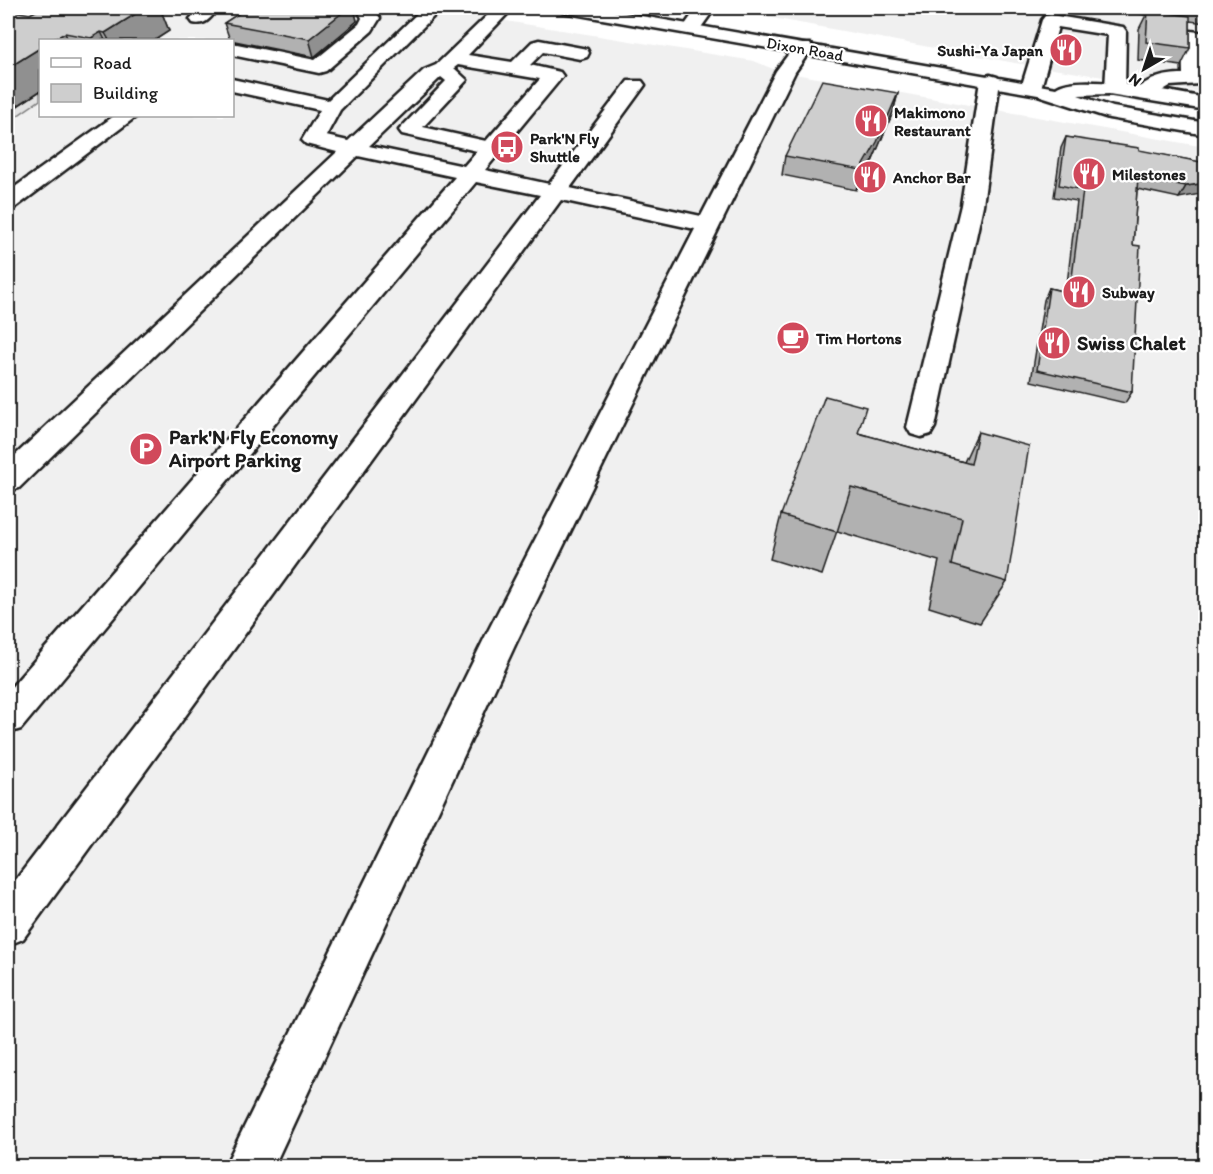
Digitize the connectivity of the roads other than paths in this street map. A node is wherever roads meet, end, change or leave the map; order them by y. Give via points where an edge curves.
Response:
1 (365, 8) edge
2 (433, 8) edge
3 (505, 8) edge
4 (568, 8) edge
5 (706, 8) edge
6 (1111, 12) dead end
7 (1129, 18) dead end
8 (691, 29) junction
9 (1171, 30) edge
10 (234, 44) edge
11 (802, 48) junction
12 (580, 53) dead end
13 (1198, 57) edge
14 (448, 64) junction
15 (516, 68) junction
16 (990, 81) junction
17 (234, 85) edge
18 (635, 85) dead end
19 (1037, 89) junction
20 (1115, 89) junction
21 (1143, 94) junction
22 (1206, 104) edge
23 (332, 107) junction
24 (126, 117) edge
25 (1206, 129) edge
26 (490, 148) junction
27 (354, 149) junction
28 (468, 175) junction
29 (554, 193) junction
30 (8, 202) edge
31 (709, 225) junction
32 (921, 427) dead end
33 (8, 480) edge
34 (8, 717) edge
35 (8, 924) edge
36 (249, 1167) edge

1 - 10 main road via 371,18 366,27 319,66
2 - 23 main road
3 - 14 main road
4 - 8 main road, Dixon Road
5 - 8 main road
6 - 7 main road
8 - 11 main road, Dixon Road
9 - 13 main road
11 - 16 main road, Dixon Road
11 - 31 main road via 786,71
12 - 15 main road via 539,45
13 - 21 main road
14 - 15 main road
14 - 26 main road via 458,80 409,130
14 - 27 main road via 430,74
15 - 26 main road via 553,76
16 - 19 main road, Dixon Road
16 - 32 main road via 972,205
17 - 23 main road
18 - 29 main road
19 - 20 main road, Dixon Road
19 - 20 main road via 1051,20 1117,31
19 - 25 main road, Dixon Road via 1109,112
20 - 21 main road, Dixon Road
21 - 22 main road, Dixon Road
23 - 27 main road via 313,140
24 - 30 main road
26 - 28 main road
27 - 28 main road
27 - 33 main road
28 - 29 main road
28 - 34 main road
29 - 31 main road
29 - 35 main road
31 - 36 main road via 500,641

